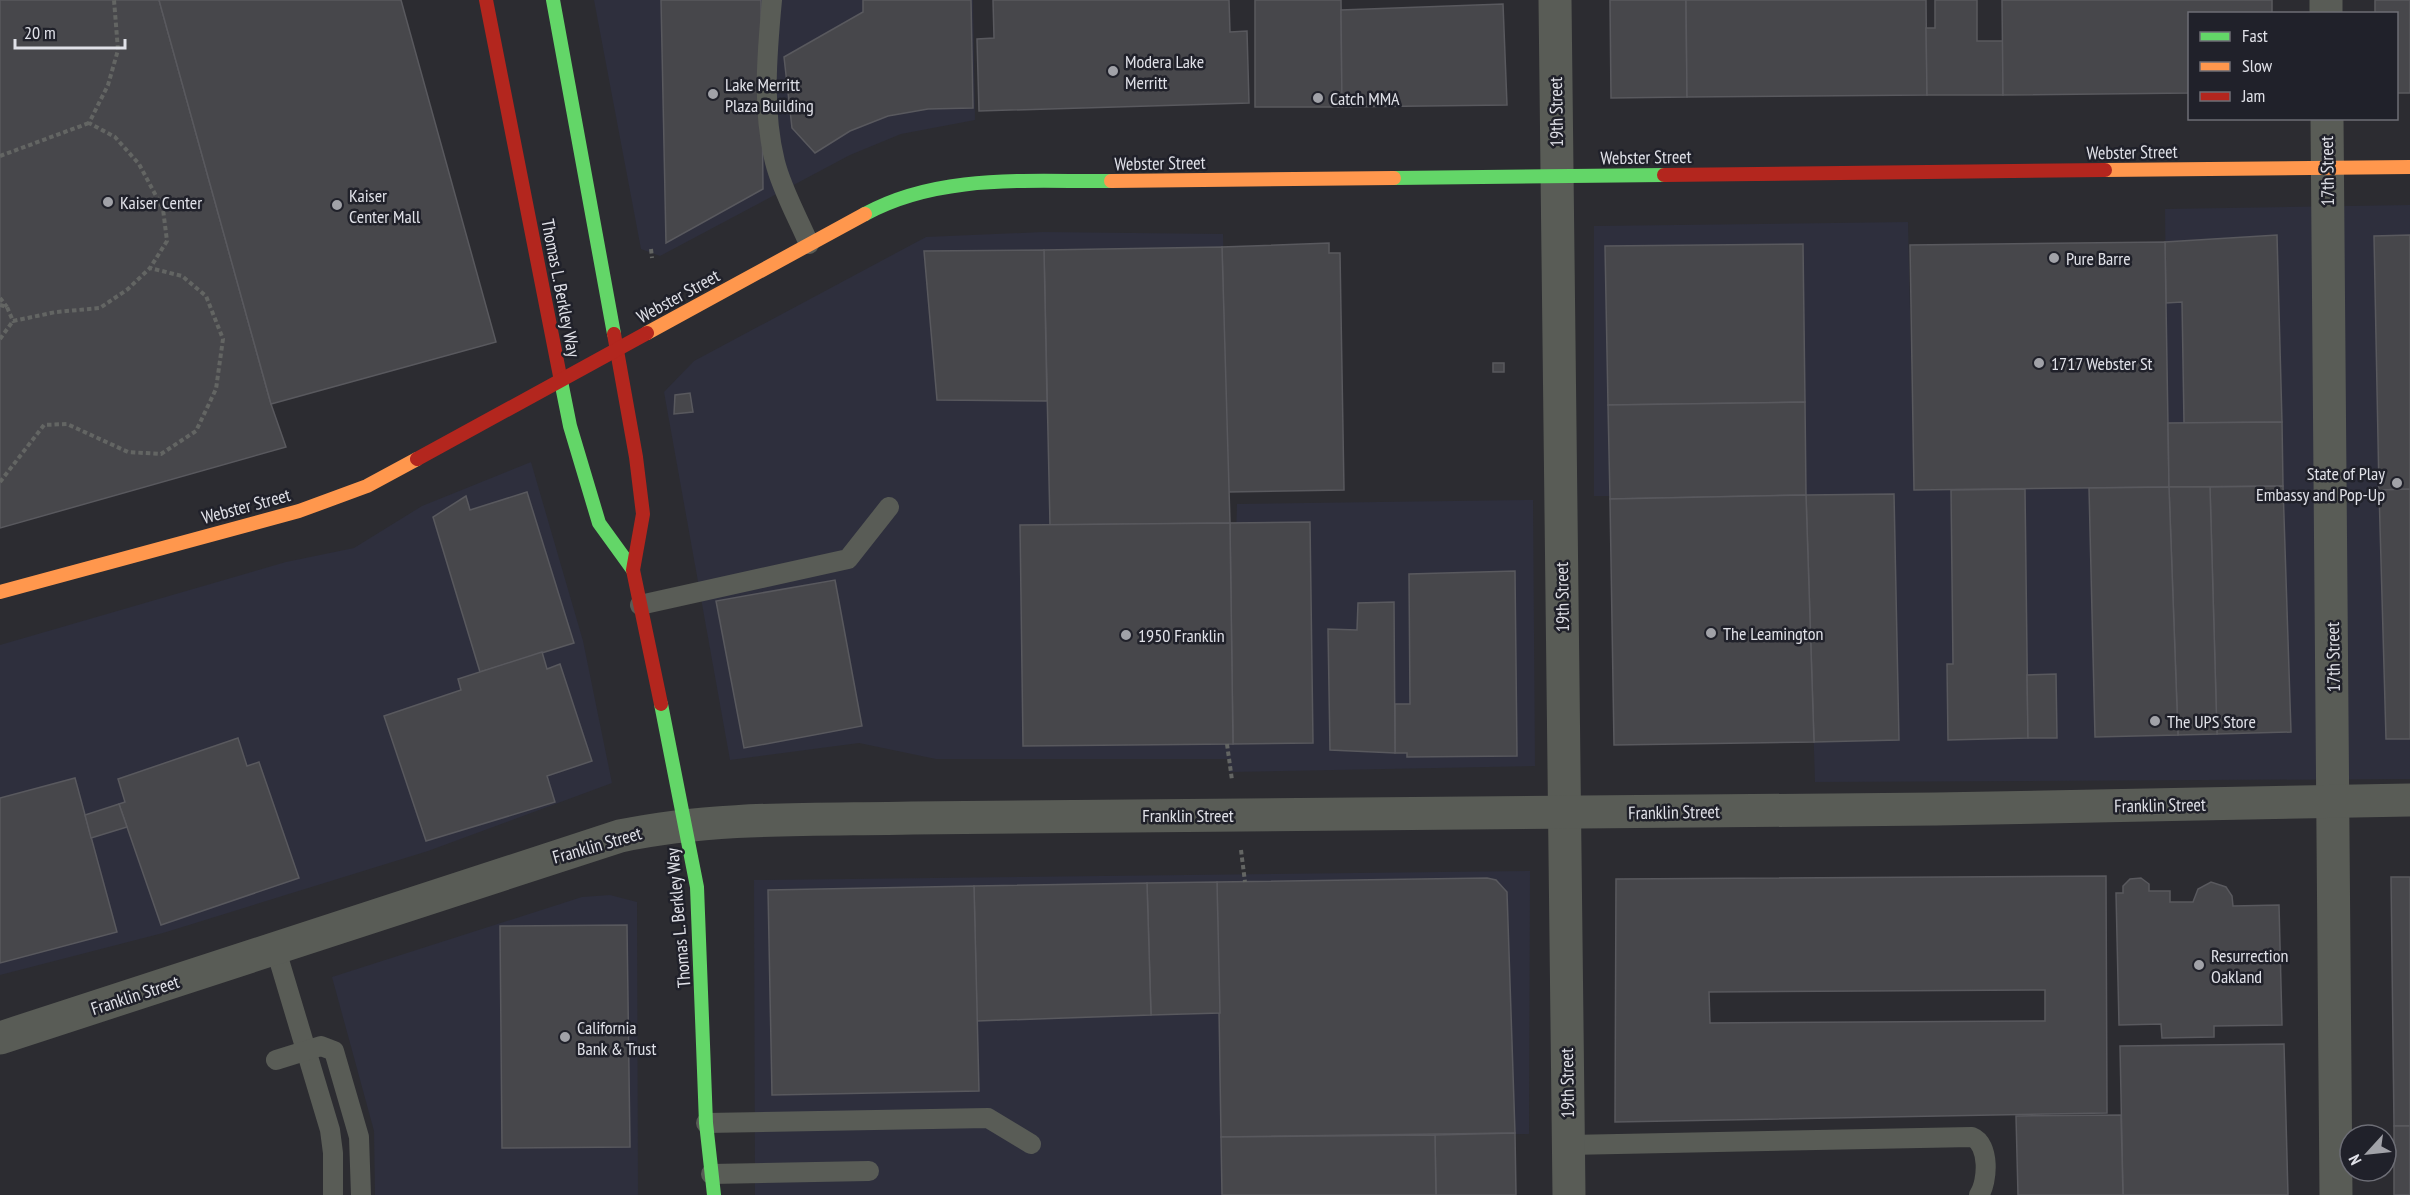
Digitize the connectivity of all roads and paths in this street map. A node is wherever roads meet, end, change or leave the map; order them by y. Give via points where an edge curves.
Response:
1 (114, 0) edge
2 (486, 0) edge
3 (553, 0) edge
4 (772, 0) edge
5 (1555, 0) edge
6 (2327, 120) edge
7 (89, 123) junction
8 (0, 156) edge
9 (2410, 167) edge
10 (2327, 168) junction
11 (1557, 176) junction
12 (809, 244) junction
13 (651, 249) dead end
14 (652, 258) dead end
15 (150, 268) junction
16 (0, 298) edge
17 (0, 305) edge
18 (7, 307) junction
19 (13, 321) junction
20 (0, 339) edge
21 (618, 350) junction
22 (562, 381) junction
23 (0, 482) edge
24 (889, 507) dead end
25 (633, 570) junction
26 (0, 592) edge
27 (640, 605) junction
28 (2410, 800) edge
29 (2333, 802) junction
30 (1564, 812) junction
31 (686, 825) junction
32 (276, 950) junction
33 (0, 1038) edge
34 (307, 1051) junction
35 (276, 1060) dead end
36 (706, 1123) junction
37 (1031, 1144) dead end
38 (1568, 1145) junction
39 (869, 1172) dead end
40 (711, 1174) junction
41 (333, 1195) edge
42 (361, 1195) edge
43 (714, 1195) edge
44 (1569, 1195) edge
45 (1979, 1195) edge
46 (2336, 1195) edge

1 - 7 path via 118,50 108,85
2 - 22 street, Thomas L. Berkley Way
3 - 21 street, Thomas L. Berkley Way
4 - 12 lane via 766,57 771,141 776,165
5 - 11 street, 19th Street
6 - 10 street, 17th Street
7 - 8 path
7 - 15 path via 115,137 139,164 163,209 167,241
9 - 10 street, Webster Street
10 - 11 street, Webster Street
10 - 29 street, 17th Street
11 - 12 street, Webster Street via 974,183 903,196
11 - 30 street, 19th Street
12 - 21 street, Webster Street
13 - 14 path
15 - 19 path via 100,308
15 - 23 path via 182,276 206,296 223,339 216,389 196,431 161,454 128,452 68,424 44,425
16 - 18 path
17 - 18 path
18 - 19 path
19 - 20 path
21 - 22 street, Webster Street
21 - 25 street, Thomas L. Berkley Way via 643,514
22 - 25 street, Thomas L. Berkley Way via 570,426 599,523
22 - 26 street, Webster Street via 333,501
24 - 27 lane via 848,559
25 - 27 street, Thomas L. Berkley Way
27 - 31 street, Thomas L. Berkley Way
28 - 29 street, Franklin Street
29 - 30 street, Franklin Street
29 - 46 street, 17th Street
30 - 31 street, Franklin Street via 912,818
30 - 38 street, 19th Street
31 - 32 street, Franklin Street via 621,836
31 - 36 street, Thomas L. Berkley Way via 697,887
32 - 33 street, Franklin Street
32 - 34 lane
34 - 35 lane
34 - 41 lane via 332,1141
34 - 42 lane via 327,1046 334,1051 359,1137
36 - 37 lane via 988,1118
36 - 40 street, Thomas L. Berkley Way
38 - 44 street, 19th Street
38 - 45 lane via 1972,1137 1984,1149 1984,1188
39 - 40 lane
40 - 43 street, Thomas L. Berkley Way

